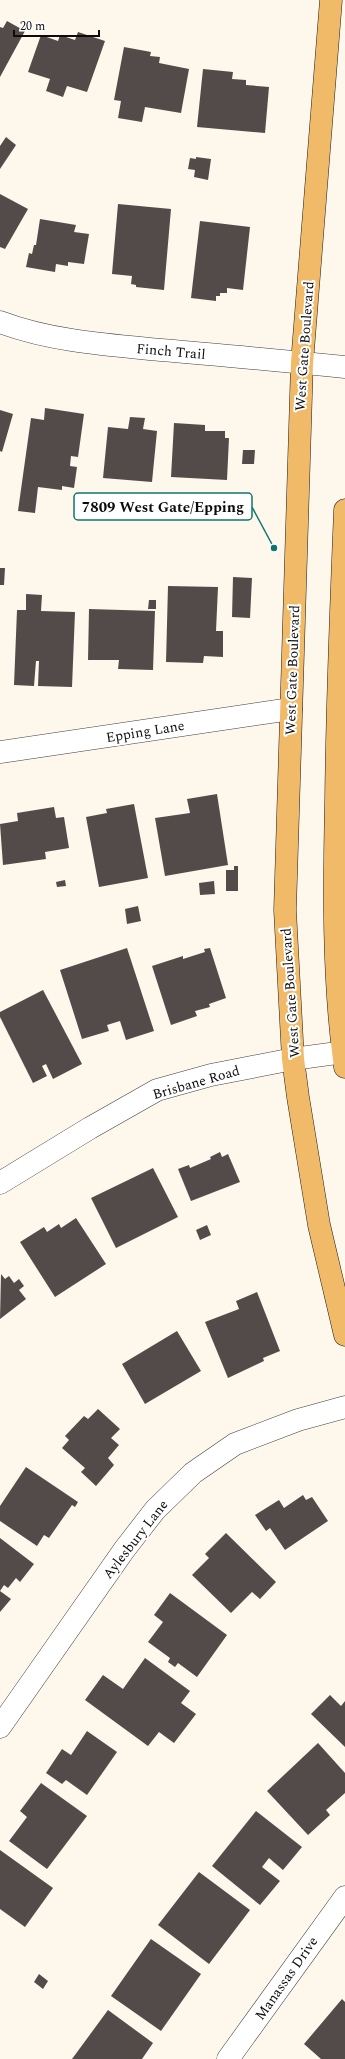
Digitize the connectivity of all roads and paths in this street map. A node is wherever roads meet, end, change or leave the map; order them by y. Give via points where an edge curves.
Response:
1 (327, 0) edge
2 (0, 322) edge
3 (302, 363) junction
4 (345, 367) edge
5 (345, 510) edge
6 (291, 709) junction
7 (0, 752) edge
8 (344, 1057) edge
9 (293, 1059) junction
10 (0, 1183) edge
11 (345, 1335) edge
12 (345, 1407) edge
13 (0, 1727) edge
14 (345, 1897) edge
15 (228, 2059) edge

1 - 3 main road, West Gate Boulevard
2 - 3 street, Finch Trail via 41,333 103,344
3 - 4 street, Finch Trail
3 - 6 main road, West Gate Boulevard
5 - 8 main road via 334,864
6 - 7 street, Epping Lane
6 - 9 main road, West Gate Boulevard via 285,910
8 - 9 street, Brisbane Road
9 - 10 street, Brisbane Road via 211,1075 157,1090
9 - 11 main road, West Gate Boulevard via 319,1225
12 - 13 street, Aylesbury Lane via 298,1420 235,1444 193,1473 155,1510 124,1550
14 - 15 street, Manassas Drive

